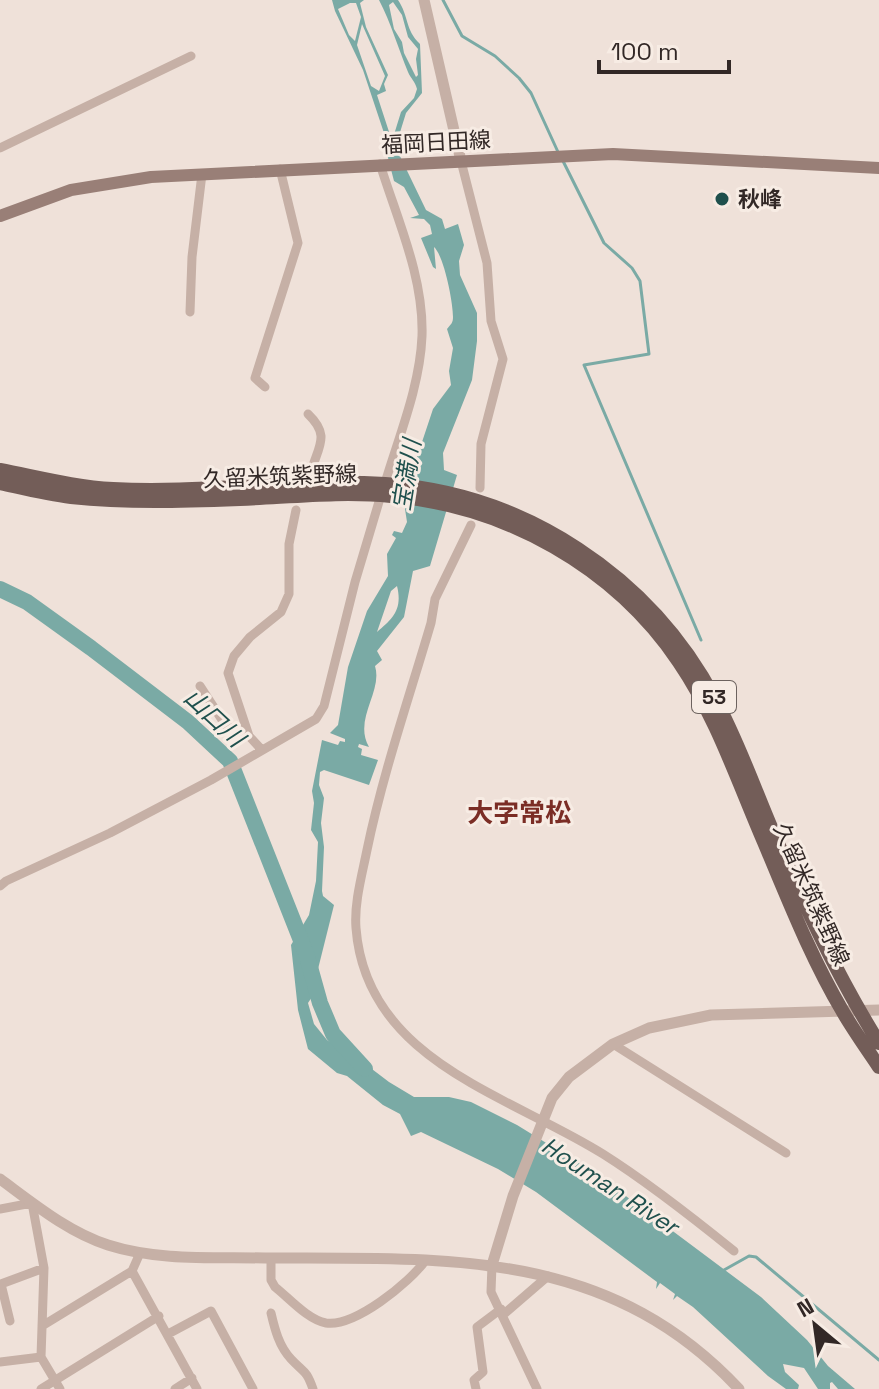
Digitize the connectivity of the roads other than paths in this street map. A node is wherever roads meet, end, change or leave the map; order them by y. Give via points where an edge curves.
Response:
1 (424, 0) edge
2 (191, 56) dead end
3 (0, 148) edge
4 (457, 161) junction
5 (383, 164) junction
6 (879, 168) edge
7 (280, 169) junction
8 (202, 174) junction
9 (0, 216) edge
10 (190, 312) dead end
11 (265, 387) dead end
12 (308, 414) dead end
13 (0, 470) edge
14 (311, 472) dead end
15 (0, 483) edge
16 (480, 488) dead end
17 (387, 490) junction
18 (448, 498) junction
19 (296, 510) dead end
20 (471, 525) dead end
21 (200, 686) dead end
22 (249, 736) junction
23 (260, 750) junction
24 (0, 886) edge
25 (879, 1010) edge
26 (859, 1011) junction
27 (843, 1012) junction
28 (879, 1043) edge
29 (613, 1044) junction
30 (879, 1067) edge
31 (540, 1125) junction
32 (786, 1153) dead end
33 (0, 1179) edge
34 (32, 1203) junction
35 (0, 1209) edge
36 (734, 1251) dead end
37 (140, 1253) junction
38 (271, 1258) junction
39 (425, 1261) junction
40 (492, 1265) junction
41 (44, 1268) junction
42 (132, 1271) junction
43 (548, 1276) junction
44 (502, 1311) junction
45 (271, 1313) dead end
46 (159, 1316) junction
47 (10, 1321) dead end
48 (42, 1326) junction
49 (168, 1334) junction
50 (41, 1357) junction
51 (0, 1362) edge
52 (192, 1378) junction
53 (57, 1385) edge
54 (41, 1389) edge
55 (175, 1389) edge
56 (197, 1389) edge
57 (253, 1389) edge
58 (313, 1389) edge
59 (476, 1389) edge
60 (537, 1389) edge
61 (739, 1389) edge

1 - 4 street
2 - 3 street
4 - 5 main road, 福岡日田線
4 - 6 main road, 福岡日田線 via 613,154
4 - 16 street via 487,263 491,321 503,359 481,444
5 - 7 main road, 福岡日田線
5 - 17 street via 414,272 422,336
7 - 8 main road, 福岡日田線
7 - 11 street via 298,243 255,378
8 - 9 main road, 福岡日田線 via 71,190
8 - 10 street
12 - 14 street via 323,434
13 - 17 main road, 久留米筑紫野線 / 53 via 112,489 340,482
15 - 17 main road, 久留米筑紫野線 / 53 via 71,497 171,501
17 - 18 main road, 久留米筑紫野線 / 53
17 - 23 street via 355,582 324,706 316,719
18 - 26 main road, 久留米筑紫野線 / 53 via 529,521 575,546 621,580 690,656 716,699 786,862
18 - 27 main road, 久留米筑紫野線 / 53 via 523,530 579,562 613,588 664,642 706,708
19 - 22 street via 289,544 289,594 281,612 234,656 228,673
20 - 31 street via 435,599 374,815 355,926 361,961 378,1004 430,1057
21 - 22 street via 226,726
22 - 23 street
23 - 24 street via 110,833
25 - 26 street
26 - 27 street
26 - 28 main road, 久留米筑紫野線 / 53
27 - 29 street via 711,1015 649,1028
27 - 30 main road, 久留米筑紫野線 / 53
29 - 31 street via 569,1077
29 - 32 street
31 - 36 street via 601,1153
31 - 40 street
33 - 34 street
34 - 35 street
34 - 37 street via 89,1238
34 - 41 street
37 - 38 street
37 - 42 street
38 - 39 street
38 - 39 street via 275,1287 326,1323 350,1319 404,1285
39 - 40 street
40 - 43 street
40 - 44 street via 491,1292
41 - 47 street via 1,1284
41 - 48 street
42 - 46 street
42 - 48 street
43 - 44 street
43 - 61 street via 647,1315 714,1363
44 - 59 street via 477,1327 483,1372 474,1380
44 - 60 street
45 - 58 street via 280,1343 304,1369
46 - 49 street
46 - 53 street
48 - 50 street
49 - 52 street
49 - 57 street via 211,1311
50 - 51 street
50 - 53 street
52 - 55 street
52 - 56 street
53 - 54 street

